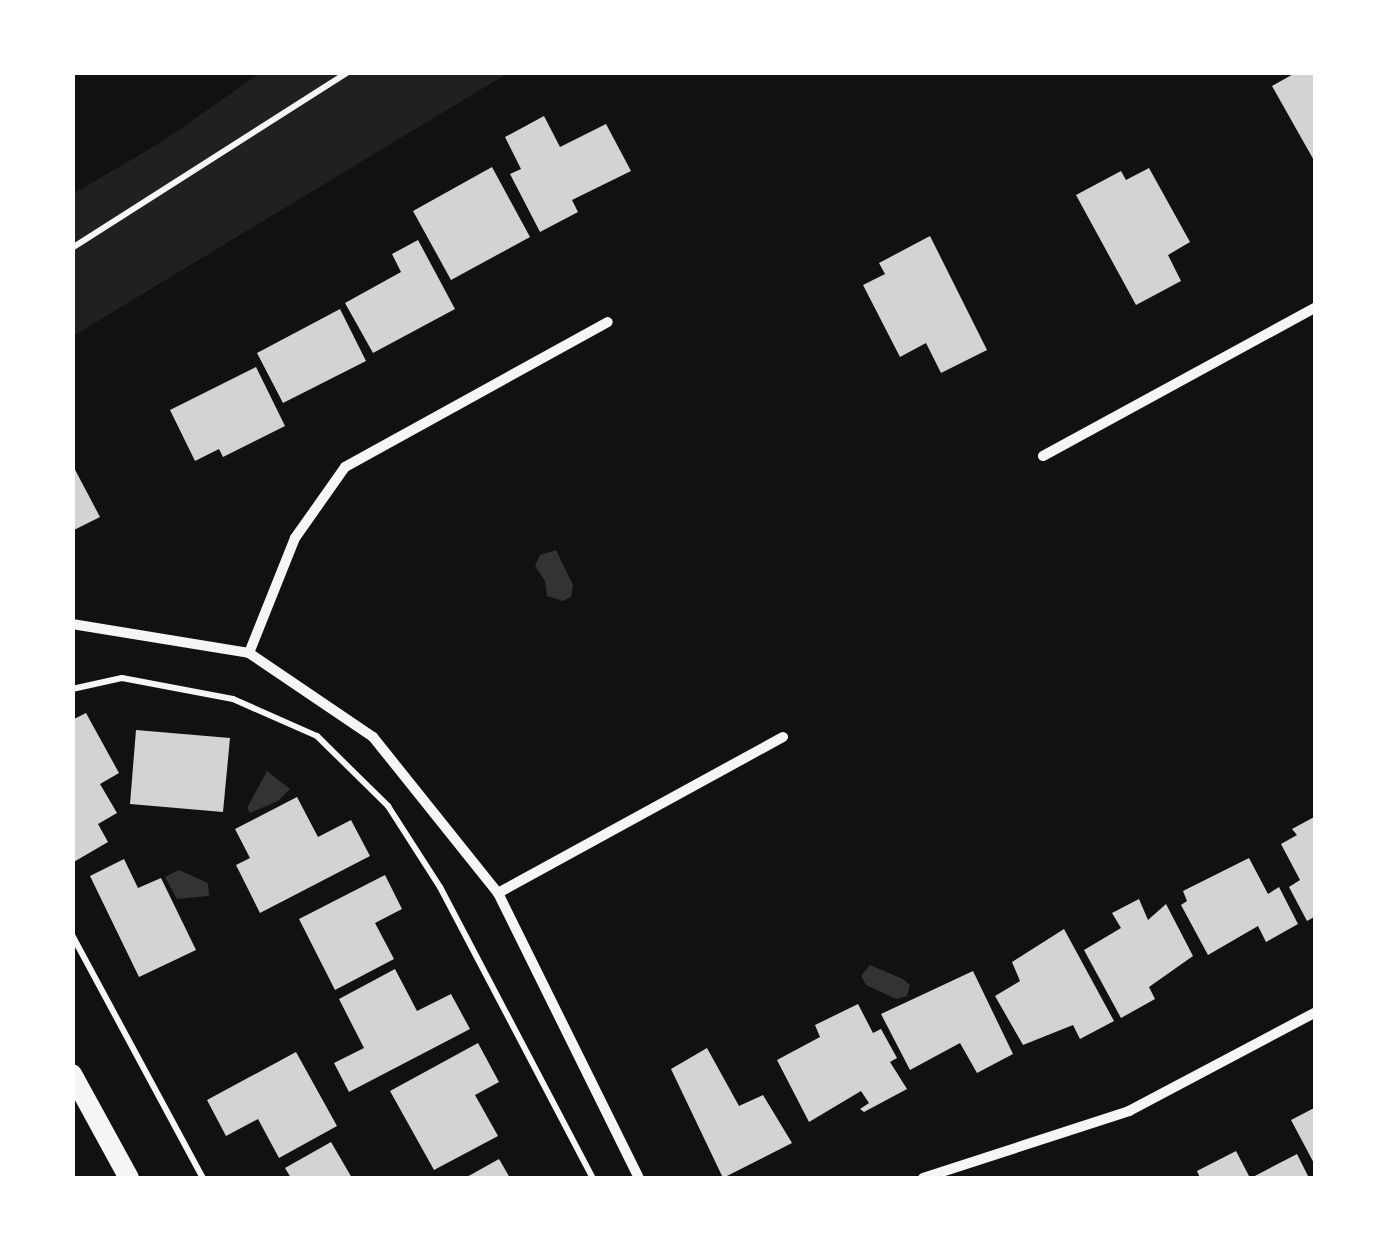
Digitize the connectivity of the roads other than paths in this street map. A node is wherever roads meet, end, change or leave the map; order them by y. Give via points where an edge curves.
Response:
1 (1316, 307) edge
2 (608, 322) dead end
3 (1043, 456) dead end
4 (72, 624) edge
5 (249, 653) junction
6 (783, 737) dead end
7 (498, 893) junction
8 (1316, 1012) edge
9 (72, 1074) edge
10 (128, 1178) edge
11 (639, 1178) edge
12 (923, 1178) edge

1 - 3 street
2 - 5 street via 345,467 295,538
4 - 5 street
5 - 7 street via 373,737
6 - 7 street
7 - 11 street
8 - 12 street via 1130,1111
9 - 10 main road

